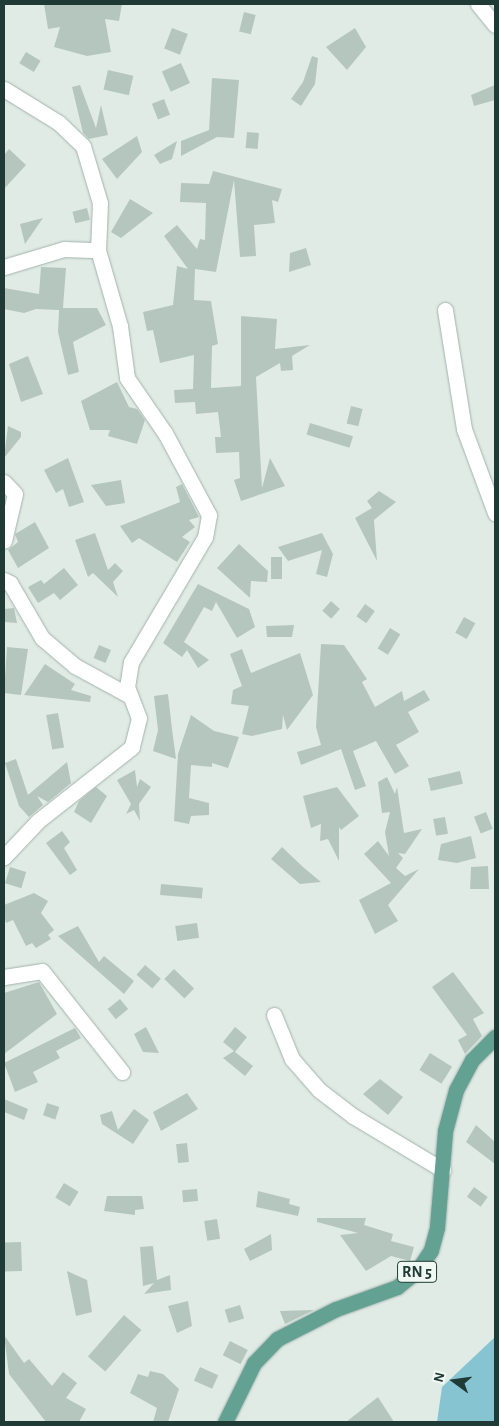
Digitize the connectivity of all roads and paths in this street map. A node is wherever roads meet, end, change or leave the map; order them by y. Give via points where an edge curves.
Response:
1 (478, 4) edge
2 (495, 25) edge
3 (4, 89) edge
4 (98, 250) junction
5 (4, 267) edge
6 (445, 310) dead end
7 (4, 482) edge
8 (495, 513) edge
9 (4, 541) edge
10 (4, 580) edge
11 (130, 696) junction
12 (4, 857) edge
13 (4, 977) edge
14 (274, 1015) dead end
15 (495, 1037) edge
16 (122, 1072) dead end
17 (443, 1170) junction
18 (226, 1422) edge

1 - 2 street
3 - 4 street via 59,123 83,146 100,203
4 - 5 street via 64,249
4 - 11 street via 120,326 127,378 165,433 209,515 203,541 138,644 126,681
6 - 8 street via 464,429
7 - 9 street via 15,494
10 - 11 street via 10,583 42,638 75,666
11 - 12 street via 139,718 132,747 38,821
13 - 16 street via 42,971
14 - 17 street via 292,1059 319,1090 353,1116
15 - 17 main road, RN 5 via 472,1060 456,1090 445,1131
17 - 18 main road, RN 5 via 432,1250 417,1271 397,1287 336,1309 277,1339 254,1363

